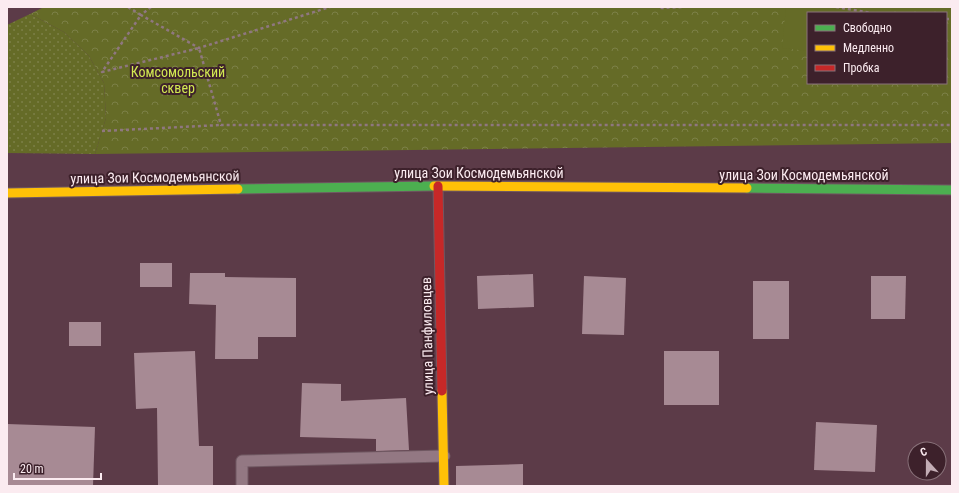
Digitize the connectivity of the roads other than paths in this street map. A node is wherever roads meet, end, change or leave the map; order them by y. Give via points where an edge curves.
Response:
1 (438, 186) junction
2 (952, 190) edge
3 (7, 193) edge
4 (444, 456) junction
5 (242, 486) edge
6 (444, 486) edge

1 - 2 main road, улица Зои Космодемьянской
1 - 3 main road, улица Зои Космодемьянской
1 - 4 main road, улица Панфиловцев
4 - 5 lane via 242,461
4 - 6 main road, улица Панфиловцев

